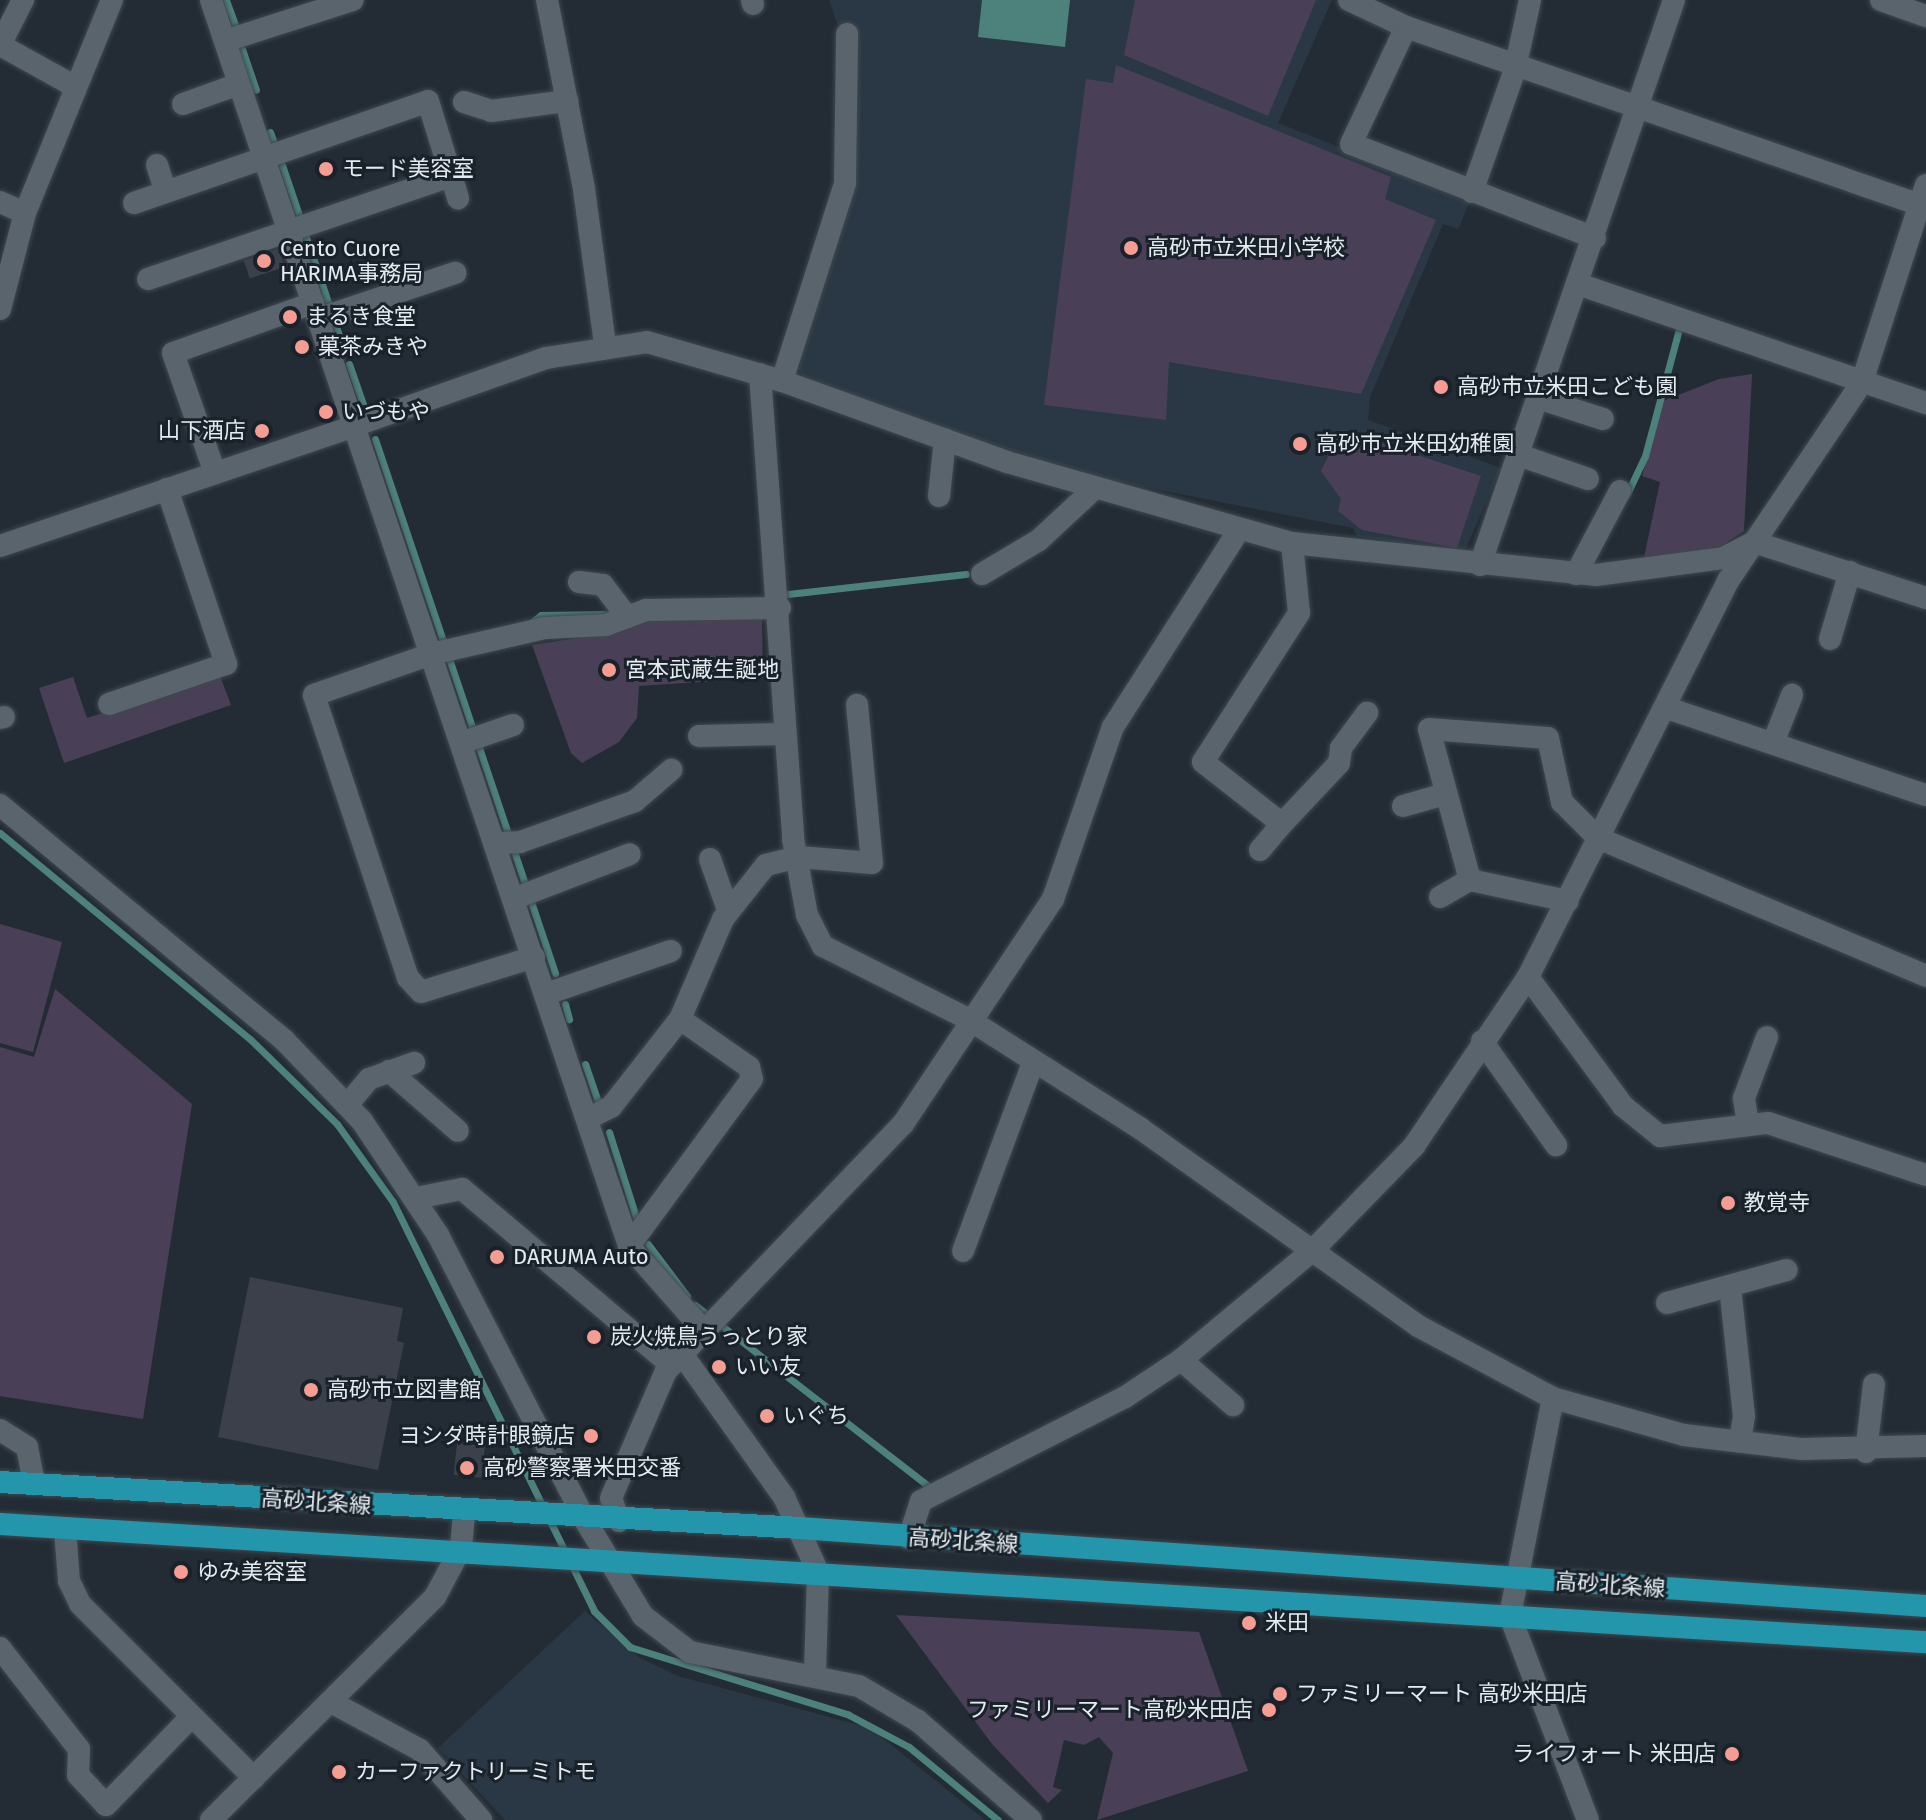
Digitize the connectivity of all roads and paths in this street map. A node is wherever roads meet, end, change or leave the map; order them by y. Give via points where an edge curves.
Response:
1 (23, 0) edge
2 (112, 0) edge
3 (211, 0) edge
4 (353, 0) edge
5 (547, 0) edge
6 (1349, 0) edge
7 (1530, 0) edge
8 (1674, 0) edge
9 (1881, 0) edge
10 (1926, 16) edge
11 (1406, 27) junction
12 (847, 34) dead end
13 (225, 41) junction
14 (0, 45) edge
15 (1515, 69) junction
16 (239, 84) junction
17 (74, 86) junction
18 (567, 101) junction
19 (464, 102) dead end
20 (183, 104) dead end
21 (1637, 109) junction
22 (264, 158) junction
23 (157, 165) dead end
24 (453, 175) junction
25 (166, 192) junction
26 (1472, 192) junction
27 (458, 198) dead end
28 (1924, 199) edge
29 (0, 202) edge
30 (134, 203) dead end
31 (25, 213) junction
32 (288, 232) junction
33 (1595, 238) junction
34 (455, 273) dead end
35 (148, 279) dead end
36 (1581, 285) junction
37 (0, 309) edge
38 (324, 312) junction
39 (605, 344) junction
40 (771, 377) junction
41 (1862, 382) junction
42 (1541, 399) junction
43 (1926, 403) edge
44 (1603, 419) dead end
45 (354, 426) junction
46 (945, 439) junction
47 (1519, 455) junction
48 (215, 473) junction
49 (1588, 479) dead end
50 (1095, 488) junction
51 (167, 489) junction
52 (1620, 491) dead end
53 (939, 496) dead end
54 (1239, 530) junction
55 (1754, 542) junction
56 (1292, 543) junction
57 (0, 546) edge
58 (1480, 565) junction
59 (1850, 572) junction
60 (982, 574) dead end
61 (1576, 574) junction
62 (579, 582) dead end
63 (1926, 598) edge
64 (780, 608) junction
65 (627, 617) junction
66 (1830, 639) dead end
67 (431, 654) junction
68 (1792, 695) dead end
69 (109, 704) dead end
70 (857, 705) dead end
71 (1667, 708) junction
72 (1367, 713) dead end
73 (513, 725) dead end
74 (781, 734) junction
75 (699, 736) dead end
76 (461, 743) junction
77 (1773, 743) junction
78 (671, 770) dead end
79 (1445, 794) junction
80 (1926, 795) edge
81 (0, 805) edge
82 (1403, 806) dead end
83 (1282, 824) junction
84 (1598, 838) junction
85 (508, 843) junction
86 (1260, 850) dead end
87 (630, 854) dead end
88 (799, 857) junction
89 (710, 859) dead end
90 (1470, 880) junction
91 (524, 895) junction
92 (1440, 897) dead end
93 (1568, 901) junction
94 (728, 910) junction
95 (671, 951) dead end
96 (534, 957) junction
97 (1926, 976) edge
98 (1528, 977) junction
99 (557, 991) junction
100 (680, 1019) junction
101 (968, 1019) junction
102 (1767, 1037) dead end
103 (1482, 1041) junction
104 (414, 1063) dead end
105 (1033, 1063) junction
106 (389, 1071) junction
107 (348, 1104) junction
108 (598, 1113) junction
109 (1748, 1124) junction
110 (458, 1131) dead end
111 (1556, 1145) dead end
112 (1926, 1175) edge
113 (416, 1198) junction
114 (638, 1236) junction
115 (1314, 1249) junction
116 (963, 1251) dead end
117 (1787, 1270) dead end
118 (1730, 1287) junction
119 (1667, 1303) dead end
120 (703, 1330) junction
121 (676, 1359) junction
122 (1181, 1360) junction
123 (1874, 1384) dead end
124 (1553, 1398) junction
125 (1233, 1405) dead end
126 (0, 1430) edge
127 (1740, 1442) junction
128 (1926, 1446) edge
129 (1866, 1452) junction
130 (0, 1482) edge
131 (34, 1484) junction
132 (464, 1512) junction
133 (585, 1520) junction
134 (619, 1521) junction
135 (0, 1524) edge
136 (799, 1528) junction
137 (65, 1530) junction
138 (909, 1538) junction
139 (461, 1548) junction
140 (608, 1563) junction
141 (818, 1572) junction
142 (1516, 1579) junction
143 (1926, 1606) edge
144 (1510, 1616) junction
145 (1926, 1642) edge
146 (0, 1648) edge
147 (815, 1675) junction
148 (331, 1702) junction
149 (191, 1717) junction
150 (254, 1778) junction
151 (211, 1820) edge
152 (481, 1820) edge
153 (1031, 1820) edge
154 (1588, 1820) edge

1 - 14 street
2 - 17 street
3 - 13 street
4 - 13 street
5 - 18 street
6 - 11 street
7 - 15 street
8 - 21 street
9 - 10 street
11 - 15 street
11 - 26 street via 1351,144
12 - 40 street via 845,183
13 - 16 street
14 - 17 street
15 - 21 street
15 - 26 street
16 - 20 street
16 - 22 street
17 - 31 street
18 - 19 street via 491,111
18 - 39 street
21 - 28 street
21 - 33 street
22 - 24 street via 428,101
22 - 25 street
22 - 32 street
23 - 25 street
24 - 27 street
24 - 32 street
25 - 30 street
26 - 33 street
28 - 41 street
29 - 31 street
31 - 37 street
32 - 35 street via 190,274
32 - 38 street
33 - 36 street
34 - 38 street
36 - 41 street
36 - 42 street
38 - 45 street
38 - 48 street via 173,353
39 - 40 street via 647,342
39 - 45 street via 546,358
40 - 46 street
40 - 64 street
41 - 43 street
41 - 55 street
42 - 44 street
42 - 47 street
45 - 48 street
45 - 67 street
46 - 50 street
46 - 53 street
47 - 49 street
47 - 58 street
48 - 51 street
50 - 54 street
50 - 60 street via 1039,540
51 - 57 street
51 - 69 street via 226,664
52 - 61 street
54 - 56 street
54 - 101 street via 1113,727 1053,899
55 - 59 street
55 - 61 street via 1723,558
55 - 71 street via 1728,581
56 - 58 street
56 - 83 street via 1299,613 1203,762
58 - 61 street
59 - 63 street
59 - 66 street
62 - 65 street via 603,585
64 - 65 street via 646,610
64 - 74 street
65 - 67 street
67 - 76 street
67 - 96 street via 314,695 408,978 421,992
68 - 77 street
70 - 88 street via 872,863
71 - 77 street
71 - 84 street
72 - 83 street via 1341,748 1339,763
73 - 76 street
74 - 75 street
74 - 88 street
76 - 85 street
77 - 80 street
78 - 85 street via 635,801
79 - 82 street
79 - 84 street via 1429,729 1548,738 1562,802
79 - 90 street
81 - 107 street via 284,1040
83 - 86 street
84 - 93 street
84 - 97 street
85 - 91 street
87 - 91 street
88 - 94 street via 766,865
88 - 101 street via 807,915 823,946
89 - 94 street
90 - 92 street
90 - 93 street
91 - 96 street
93 - 98 street
94 - 100 street
95 - 99 street
96 - 99 street
98 - 103 street
98 - 109 street via 1623,1106 1660,1136 1704,1135
99 - 108 street
100 - 108 street
100 - 114 street via 749,1067 752,1079
101 - 105 street
101 - 120 street via 877,1157
102 - 109 street via 1744,1098
103 - 111 street
103 - 115 street via 1414,1146
104 - 106 street
105 - 115 street
105 - 116 street
106 - 107 street via 369,1079
106 - 110 street
107 - 113 street
108 - 114 street
109 - 112 street via 1812,1134
113 - 121 street via 462,1189
113 - 133 street
114 - 120 street
115 - 122 street
115 - 124 street via 1418,1326
117 - 118 street
118 - 119 street
118 - 127 street via 1744,1416
120 - 121 street
121 - 134 street via 611,1498
121 - 136 street via 784,1497
122 - 125 street
122 - 138 street via 1125,1397 921,1501
123 - 129 street
124 - 127 street via 1684,1435
124 - 142 street
126 - 131 street via 27,1447
127 - 129 street
128 - 129 street
130 - 131 main road, 高砂北条線
131 - 132 main road, 高砂北条線
132 - 133 main road, 高砂北条線
132 - 139 street
133 - 134 main road, 高砂北条線
133 - 140 street
134 - 136 main road, 高砂北条線
135 - 137 main road, 高砂北条線
136 - 138 main road, 高砂北条線
136 - 141 street
137 - 139 main road, 高砂北条線
137 - 149 street via 69,1581 80,1604
138 - 142 main road, 高砂北条線
139 - 140 main road, 高砂北条線
139 - 148 street via 435,1597
140 - 141 main road, 高砂北条線
140 - 147 street via 643,1616 690,1652
141 - 144 main road, 高砂北条線
141 - 147 street
142 - 143 main road, 高砂北条線
142 - 144 street
144 - 145 main road, 高砂北条線
144 - 154 street
146 - 149 street via 79,1749 78,1775 106,1805
147 - 153 street via 859,1686 918,1721
148 - 150 street
148 - 152 street via 420,1750
149 - 150 street
150 - 151 street

